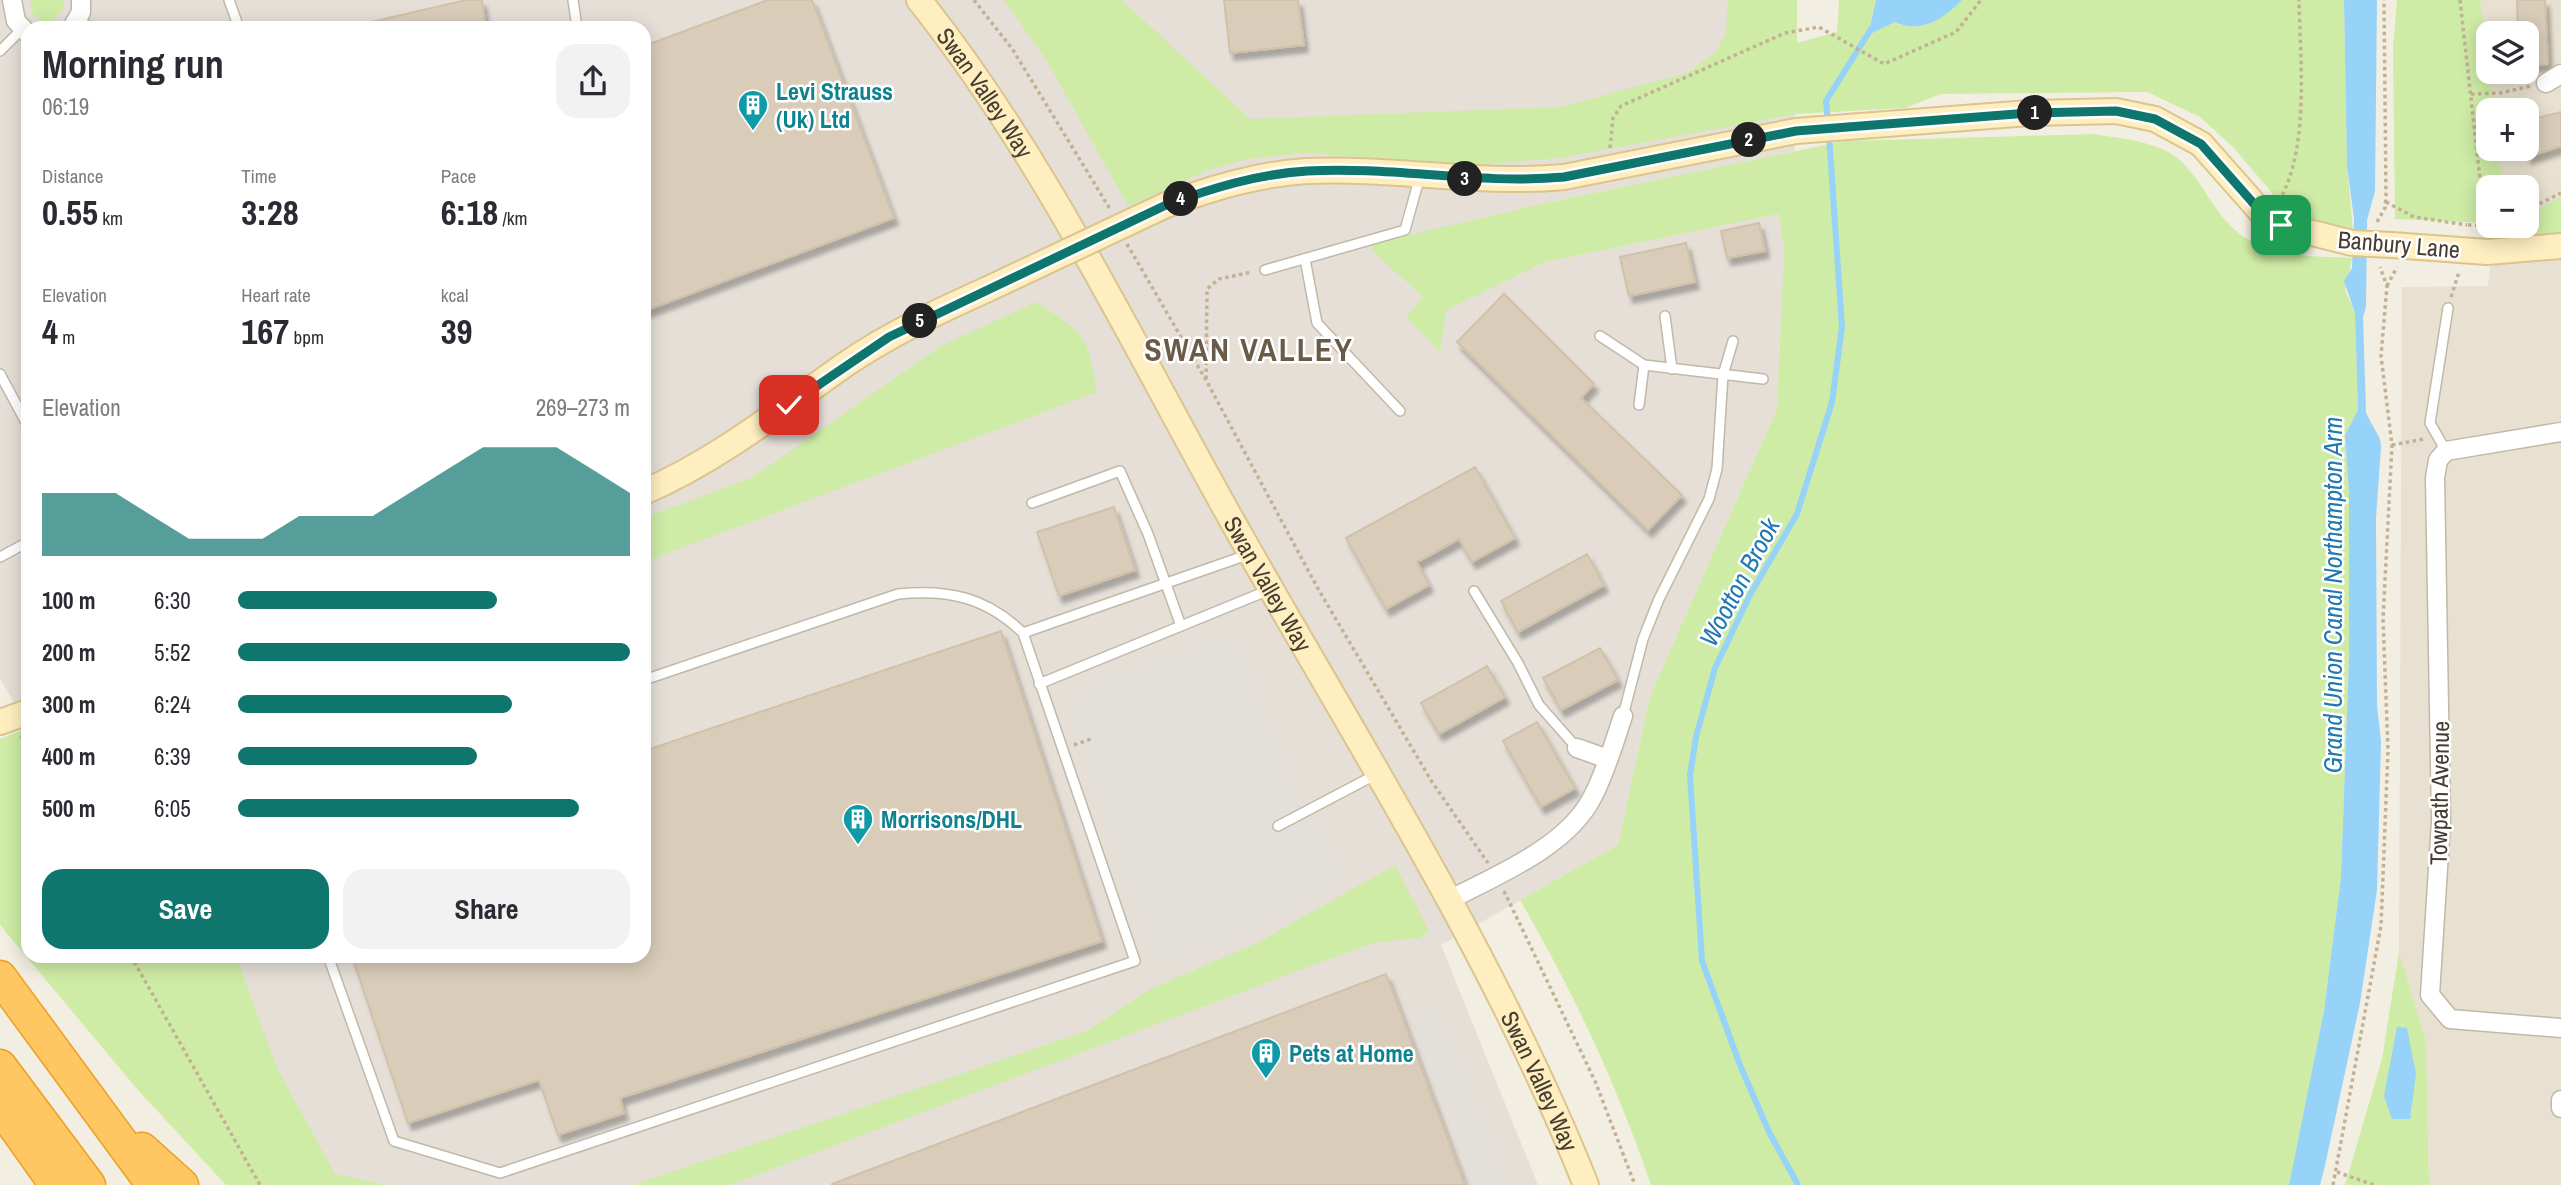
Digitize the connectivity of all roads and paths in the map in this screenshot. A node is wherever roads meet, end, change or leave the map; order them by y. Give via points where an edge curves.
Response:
1 (12, 0) edge
2 (81, 0) edge
3 (229, 0) edge
4 (573, 0) edge
5 (919, 0) edge
6 (974, 0) edge
7 (1981, 0) edge
8 (2298, 0) edge
9 (2384, 0) edge
10 (2460, 0) edge
11 (81, 21) edge
12 (236, 21) edge
13 (576, 21) edge
14 (21, 26) edge
15 (21, 35) edge
16 (0, 51) edge
17 (2547, 81) edge
18 (2470, 94) junction
19 (1611, 167) junction
20 (1420, 175) junction
21 (2479, 175) edge
22 (2561, 193) edge
23 (2386, 202) junction
24 (2539, 204) edge
25 (1115, 218) dead end
26 (2270, 218) junction
27 (2467, 225) dead end
28 (1126, 242) dead end
29 (2561, 246) edge
30 (2382, 247) junction
31 (1305, 259) junction
32 (1265, 270) joint
33 (2459, 272) dead end
34 (2448, 308) joint
35 (1665, 316) dead end
36 (1600, 336) dead end
37 (1733, 341) dead end
38 (1644, 365) junction
39 (1672, 369) junction
40 (0, 374) edge
41 (1723, 375) junction
42 (1763, 379) dead end
43 (1206, 380) junction
44 (1639, 405) dead end
45 (1401, 411) dead end
46 (21, 413) edge
47 (2561, 432) edge
48 (2437, 434) junction
49 (2392, 445) junction
50 (2446, 451) junction
51 (651, 489) edge
52 (1032, 503) dead end
53 (21, 546) edge
54 (1251, 554) junction
55 (0, 557) edge
56 (1165, 583) junction
57 (1271, 589) junction
58 (1474, 591) dead end
59 (1181, 626) junction
60 (1023, 633) junction
61 (651, 678) edge
62 (1039, 684) junction
63 (21, 714) edge
64 (1623, 716) joint
65 (0, 722) edge
66 (1577, 748) joint
67 (1608, 759) junction
68 (1377, 774) junction
69 (1278, 825) dead end
70 (1496, 876) junction
71 (1447, 901) junction
72 (135, 963) edge
73 (330, 963) edge
74 (0, 977) edge
75 (2561, 1028) edge
76 (0, 1066) edge
77 (2561, 1100) edge
78 (0, 1106) edge
79 (97, 1108) junction
80 (2561, 1108) edge
81 (2337, 1172) junction
82 (56, 1185) edge
83 (89, 1185) edge
84 (153, 1185) edge
85 (182, 1185) edge
86 (260, 1185) edge
87 (1586, 1185) edge
88 (1635, 1185) edge
89 (2333, 1185) edge
90 (2374, 1185) edge

1 - 14 street via 12,11
2 - 11 street
3 - 12 lane
4 - 13 lane
5 - 54 street, Swan Valley Way via 1029,157
6 - 25 path via 1013,50
7 - 19 path via 1955,32 1884,64 1819,27 1785,33 1621,106 1613,118
8 - 26 path via 2297,145 2284,194
9 - 23 path
10 - 18 path
15 - 16 lane
17 - 18 path via 2500,93
18 - 21 path
19 - 20 street, Banbury Lane via 1529,180
19 - 26 street, Banbury Lane via 1796,131 2116,111 2168,124 2201,144
20 - 31 lane via 1405,229
20 - 51 street, Banbury Lane, bridge via 1306,171 1210,188 1166,205 889,337 739,441
22 - 24 path
23 - 27 path via 2414,217
23 - 30 path
26 - 30 street, Banbury Lane, bridge via 2304,233
28 - 43 path
29 - 30 street, Banbury Lane via 2487,252
30 - 49 path via 2387,286 2381,356
31 - 32 lane
31 - 45 lane via 1317,323
32 - 43 path via 1219,279 1208,289
33 - 34 path
34 - 48 lane via 2430,423
35 - 39 lane
36 - 38 lane
37 - 41 lane
38 - 39 lane
38 - 44 lane
39 - 41 lane
40 - 46 lane
41 - 42 lane
41 - 64 lane via 1717,469 1709,499 1643,639
43 - 70 path via 1317,587 1432,782
47 - 50 street
48 - 49 path
48 - 50 lane
49 - 81 path via 2384,619 2388,750 2384,890
50 - 75 street, Towpath Avenue via 2438,460 2435,478 2441,821 2430,995 2450,1019
52 - 56 lane via 1120,471
53 - 55 lane
54 - 56 lane
54 - 57 street, Swan Valley Way
56 - 59 lane
56 - 60 lane
57 - 59 lane
57 - 68 street, Swan Valley Way
58 - 66 lane via 1539,705
59 - 62 lane
60 - 61 lane via 1005,615 956,594 898,594
60 - 62 lane
62 - 73 lane via 1135,961 500,1173 394,1142
63 - 65 street
64 - 67 street
66 - 67 street
67 - 70 street via 1592,798 1576,821 1529,860
68 - 69 lane
68 - 71 street, Swan Valley Way
70 - 71 street
70 - 88 path via 1595,1081
71 - 87 street, Swan Valley Way via 1554,1104
72 - 86 path
74 - 79 highway
76 - 83 highway
77 - 80 street
78 - 82 highway
79 - 84 highway
79 - 85 highway
81 - 89 path
81 - 90 path

